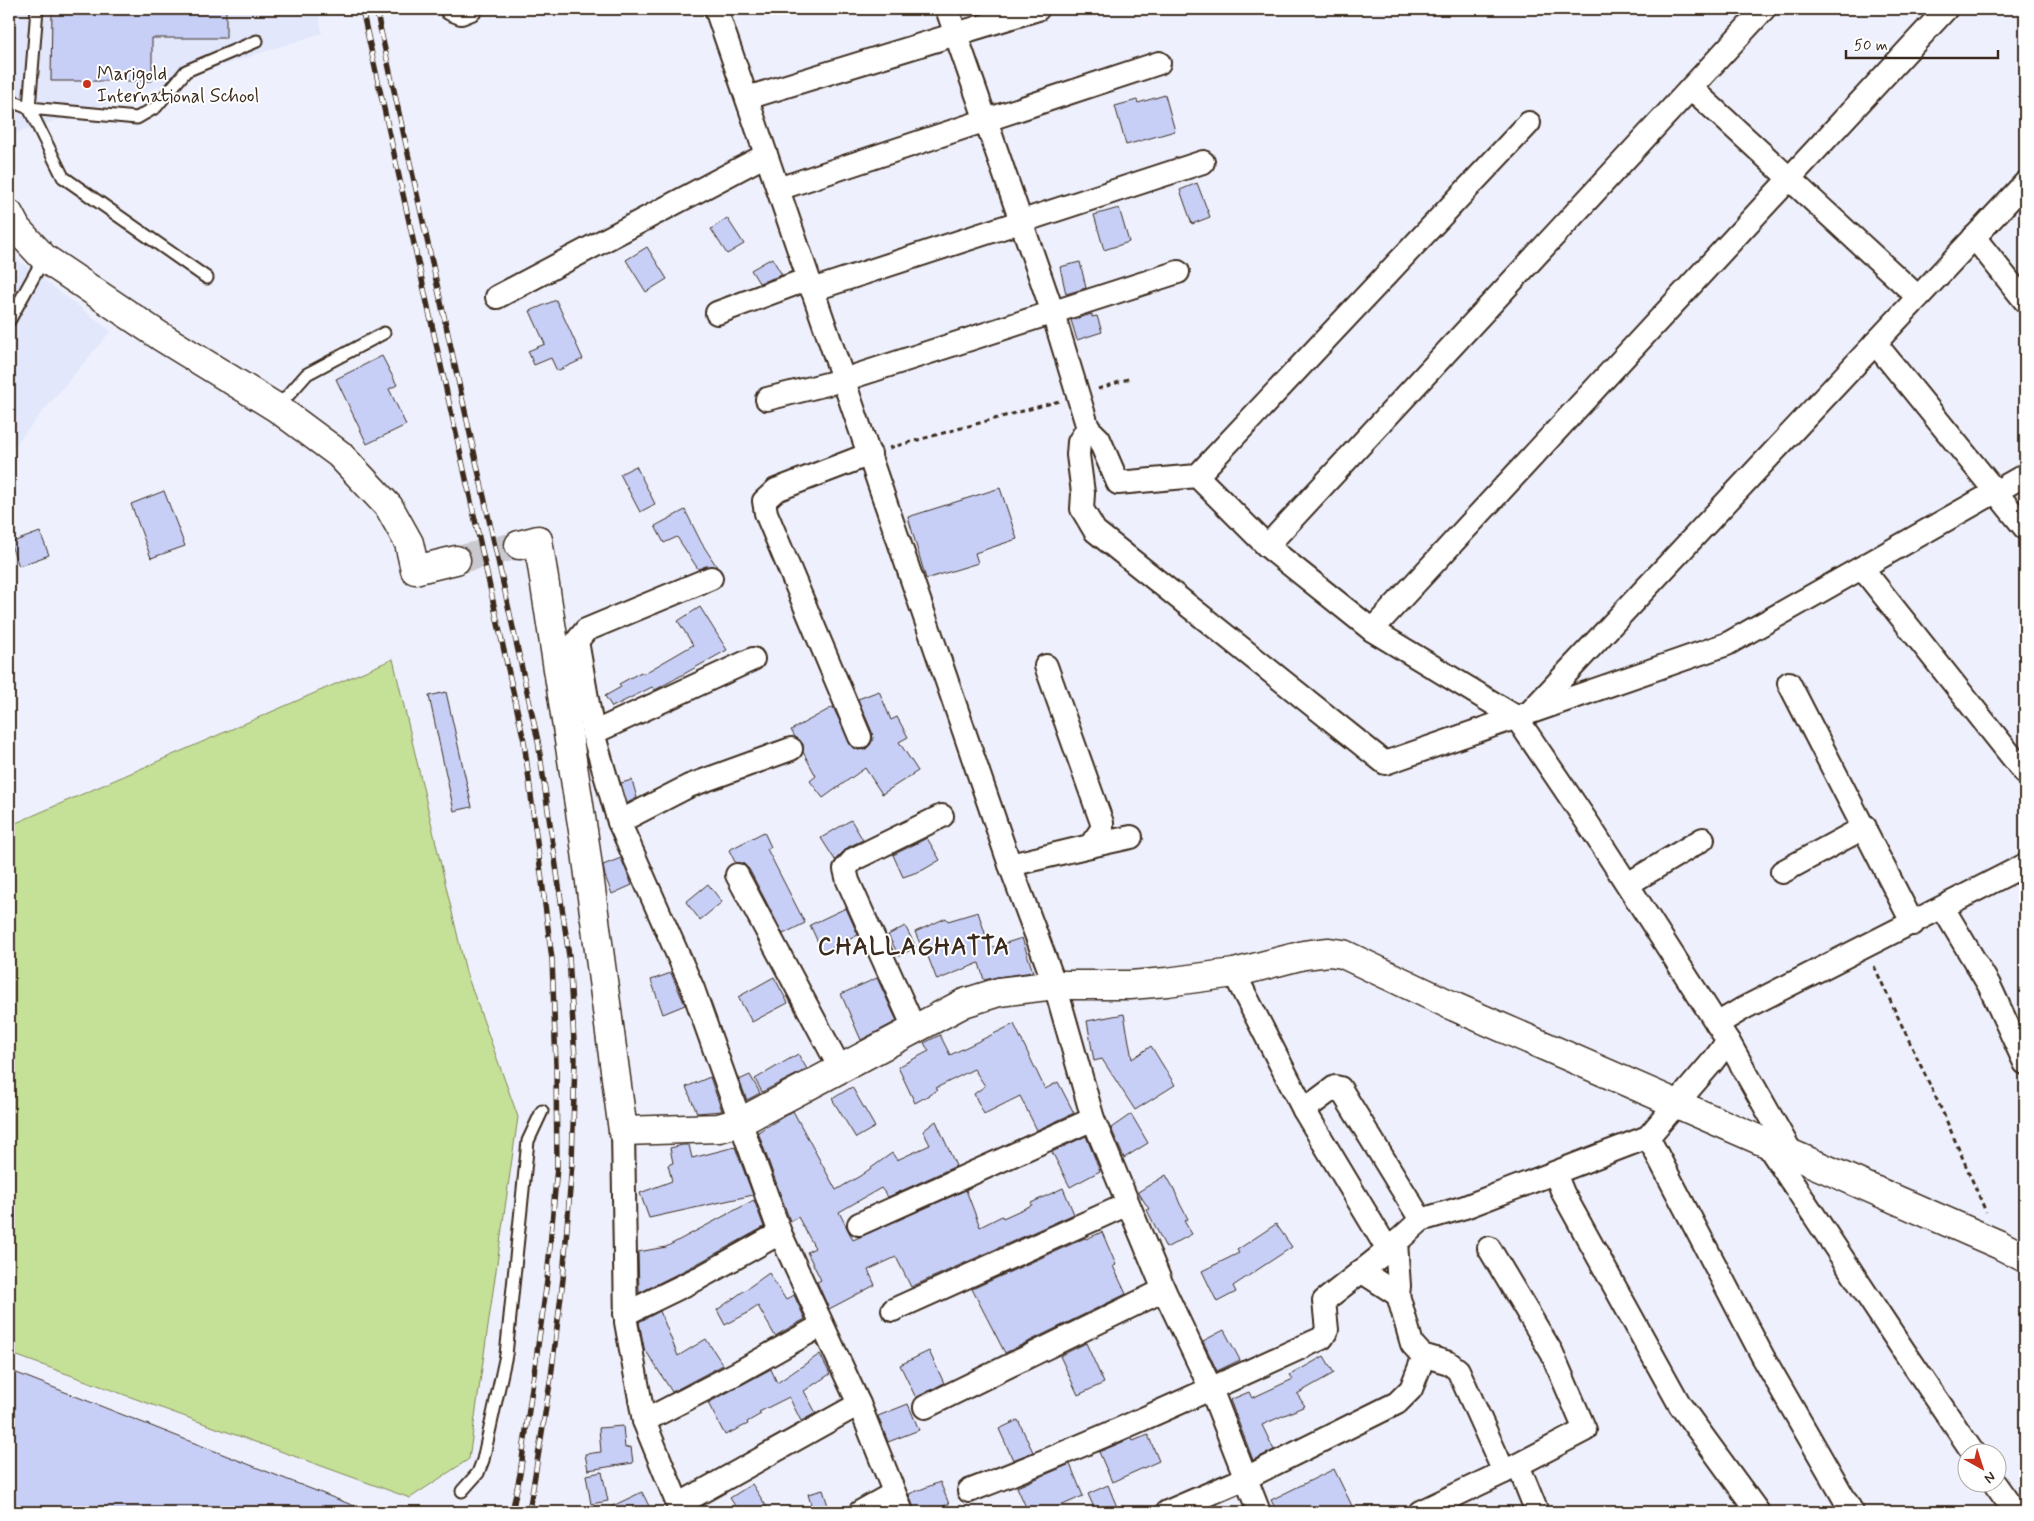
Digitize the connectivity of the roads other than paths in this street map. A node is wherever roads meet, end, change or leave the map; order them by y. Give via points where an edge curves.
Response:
1 (37, 9) edge
2 (451, 9) edge
3 (471, 9) edge
4 (716, 9) edge
5 (947, 9) edge
6 (1038, 9) edge
7 (1764, 9) edge
8 (1946, 9) edge
9 (956, 35) junction
10 (257, 41) dead end
11 (1159, 63) dead end
12 (1691, 88) junction
13 (747, 98) junction
14 (10, 100) edge
15 (29, 108) junction
16 (986, 120) junction
17 (1529, 123) dead end
18 (766, 155) junction
19 (1203, 162) dead end
20 (1789, 178) junction
21 (2025, 183) edge
22 (778, 189) junction
23 (9, 214) edge
24 (1021, 222) junction
25 (1974, 237) junction
26 (44, 258) junction
27 (1178, 272) dead end
28 (207, 278) dead end
29 (810, 285) junction
30 (497, 297) dead end
31 (1918, 297) junction
32 (2025, 301) edge
33 (717, 313) dead end
34 (1053, 313) junction
35 (9, 321) edge
36 (384, 333) dead end
37 (1875, 343) junction
38 (843, 380) junction
39 (767, 400) dead end
40 (277, 408) junction
41 (1088, 428) junction
42 (870, 454) junction
43 (2025, 475) edge
44 (1196, 476) junction
45 (1118, 483) junction
46 (1996, 492) junction
47 (1083, 493) junction
48 (2025, 528) edge
49 (519, 545) tunnel mouth
50 (1267, 546) junction
51 (456, 560) tunnel mouth
52 (1862, 568) junction
53 (712, 578) dead end
54 (1372, 630) junction
55 (753, 659) dead end
56 (1046, 666) dead end
57 (1789, 683) dead end
58 (1523, 715) junction
59 (593, 733) junction
60 (860, 737) dead end
61 (791, 749) dead end
62 (2025, 773) edge
63 (942, 816) dead end
64 (619, 822) junction
65 (1864, 827) junction
66 (1131, 838) dead end
67 (1703, 839) dead end
68 (1090, 846) junction
69 (1010, 865) junction
70 (2025, 866) edge
71 (1782, 872) dead end
72 (736, 875) dead end
73 (1628, 884) junction
74 (1943, 908) junction
75 (1913, 924) junction
76 (1234, 973) junction
77 (1056, 985) junction
78 (915, 1030) junction
79 (1723, 1032) junction
80 (2025, 1063) edge
81 (841, 1070) junction
82 (1677, 1104) junction
83 (1304, 1110) junction
84 (542, 1111) dead end
85 (1093, 1119) junction
86 (740, 1122) junction
87 (623, 1131) junction
88 (1648, 1137) junction
89 (1766, 1143) junction
90 (1792, 1154) junction
91 (1554, 1173) junction
92 (1128, 1204) junction
93 (1421, 1220) junction
94 (859, 1224) dead end
95 (780, 1232) junction
96 (1392, 1246) junction
97 (1489, 1248) dead end
98 (2025, 1258) edge
99 (1361, 1271) junction
100 (1164, 1290) junction
101 (1398, 1295) junction
102 (893, 1310) dead end
103 (625, 1314) junction
104 (822, 1325) junction
105 (1424, 1356) junction
106 (1211, 1389) junction
107 (859, 1404) junction
108 (925, 1407) dead end
109 (644, 1421) junction
110 (1967, 1444) edge
111 (1511, 1468) junction
112 (1246, 1478) junction
113 (462, 1491) dead end
114 (969, 1491) dead end
115 (2002, 1494) edge
116 (898, 1503) edge
117 (680, 1508) edge
118 (860, 1512) edge
119 (1167, 1512) edge
120 (1259, 1512) edge
121 (1420, 1512) edge
122 (1537, 1512) edge
123 (1758, 1512) edge
124 (1852, 1512) edge
125 (2015, 1512) edge

1 - 15 lane
2 - 3 street via 461,13
4 - 13 street
5 - 9 street
6 - 9 street
7 - 12 street
8 - 20 street
9 - 13 street
9 - 16 street
10 - 15 lane via 186,71 156,107 137,118
11 - 16 street
12 - 20 street
12 - 50 street
13 - 18 street
14 - 15 lane
15 - 28 lane via 63,177
16 - 22 street
16 - 24 street
17 - 44 street
18 - 22 street
18 - 30 street
19 - 24 street
20 - 31 street
20 - 54 street
21 - 25 street
22 - 29 street
23 - 26 street via 17,229
24 - 29 street
24 - 34 street
25 - 31 street
25 - 32 street
26 - 35 lane
26 - 40 street via 160,336
27 - 34 street
29 - 33 street
29 - 38 street
31 - 37 street
34 - 38 street
34 - 41 street
36 - 40 lane via 307,374
37 - 46 street
37 - 58 street
38 - 39 street
38 - 42 street
40 - 51 street via 339,454 389,507 408,543 415,570
41 - 45 street via 1099,439
41 - 47 street via 1079,442
42 - 60 street via 776,490 764,501 766,513
42 - 69 street
43 - 46 street
44 - 45 street
44 - 50 street
45 - 47 street
46 - 48 street
46 - 52 street
47 - 58 street via 1082,509 1094,531 1385,763
49 - 87 street via 538,540 584,836
50 - 54 street
52 - 58 street via 1727,644
52 - 62 street
53 - 59 street via 586,630 577,642
54 - 58 street
55 - 59 street
56 - 68 street via 1102,823 1102,830
57 - 65 street
58 - 73 street
59 - 64 street
61 - 64 street via 689,786
63 - 78 street via 854,859 846,869 848,881
64 - 86 street via 694,989
65 - 71 street
65 - 75 street
66 - 68 street
67 - 73 street
68 - 69 street
69 - 77 street
70 - 74 street
72 - 81 street
73 - 79 street
74 - 75 street
74 - 80 street via 1989,985
75 - 79 street via 1744,1008
76 - 77 street via 1148,984
76 - 82 street via 1304,954 1343,954
76 - 83 street
77 - 78 street via 980,997
77 - 85 street
78 - 81 street
79 - 82 street
79 - 90 street
81 - 86 street
82 - 88 street
82 - 89 street
83 - 93 street via 1336,1087 1340,1088
83 - 96 street
84 - 113 lane via 528,1141 524,1164 514,1288 503,1372 483,1460 478,1473
85 - 92 street
85 - 94 street
86 - 87 street via 719,1128
86 - 95 street
87 - 103 street
88 - 91 street
88 - 124 street via 1763,1357
89 - 90 street
89 - 110 street
90 - 98 street
91 - 93 street
91 - 123 street via 1680,1405
92 - 100 street
92 - 102 street
93 - 96 street
95 - 103 street
95 - 104 street
96 - 99 street
96 - 101 street
97 - 111 street via 1552,1353 1585,1430
99 - 101 street
99 - 106 street via 1324,1301 1327,1330 1322,1338
100 - 106 street
100 - 108 street
101 - 105 street via 1412,1344
103 - 109 street
104 - 107 street
104 - 109 street
105 - 111 street via 1449,1363 1458,1370
105 - 112 street via 1411,1389 1397,1403
106 - 112 street
106 - 114 street
107 - 116 street
107 - 117 street
109 - 117 street
111 - 121 street
111 - 122 street
112 - 119 street
112 - 120 street
115 - 125 street
116 - 118 street

